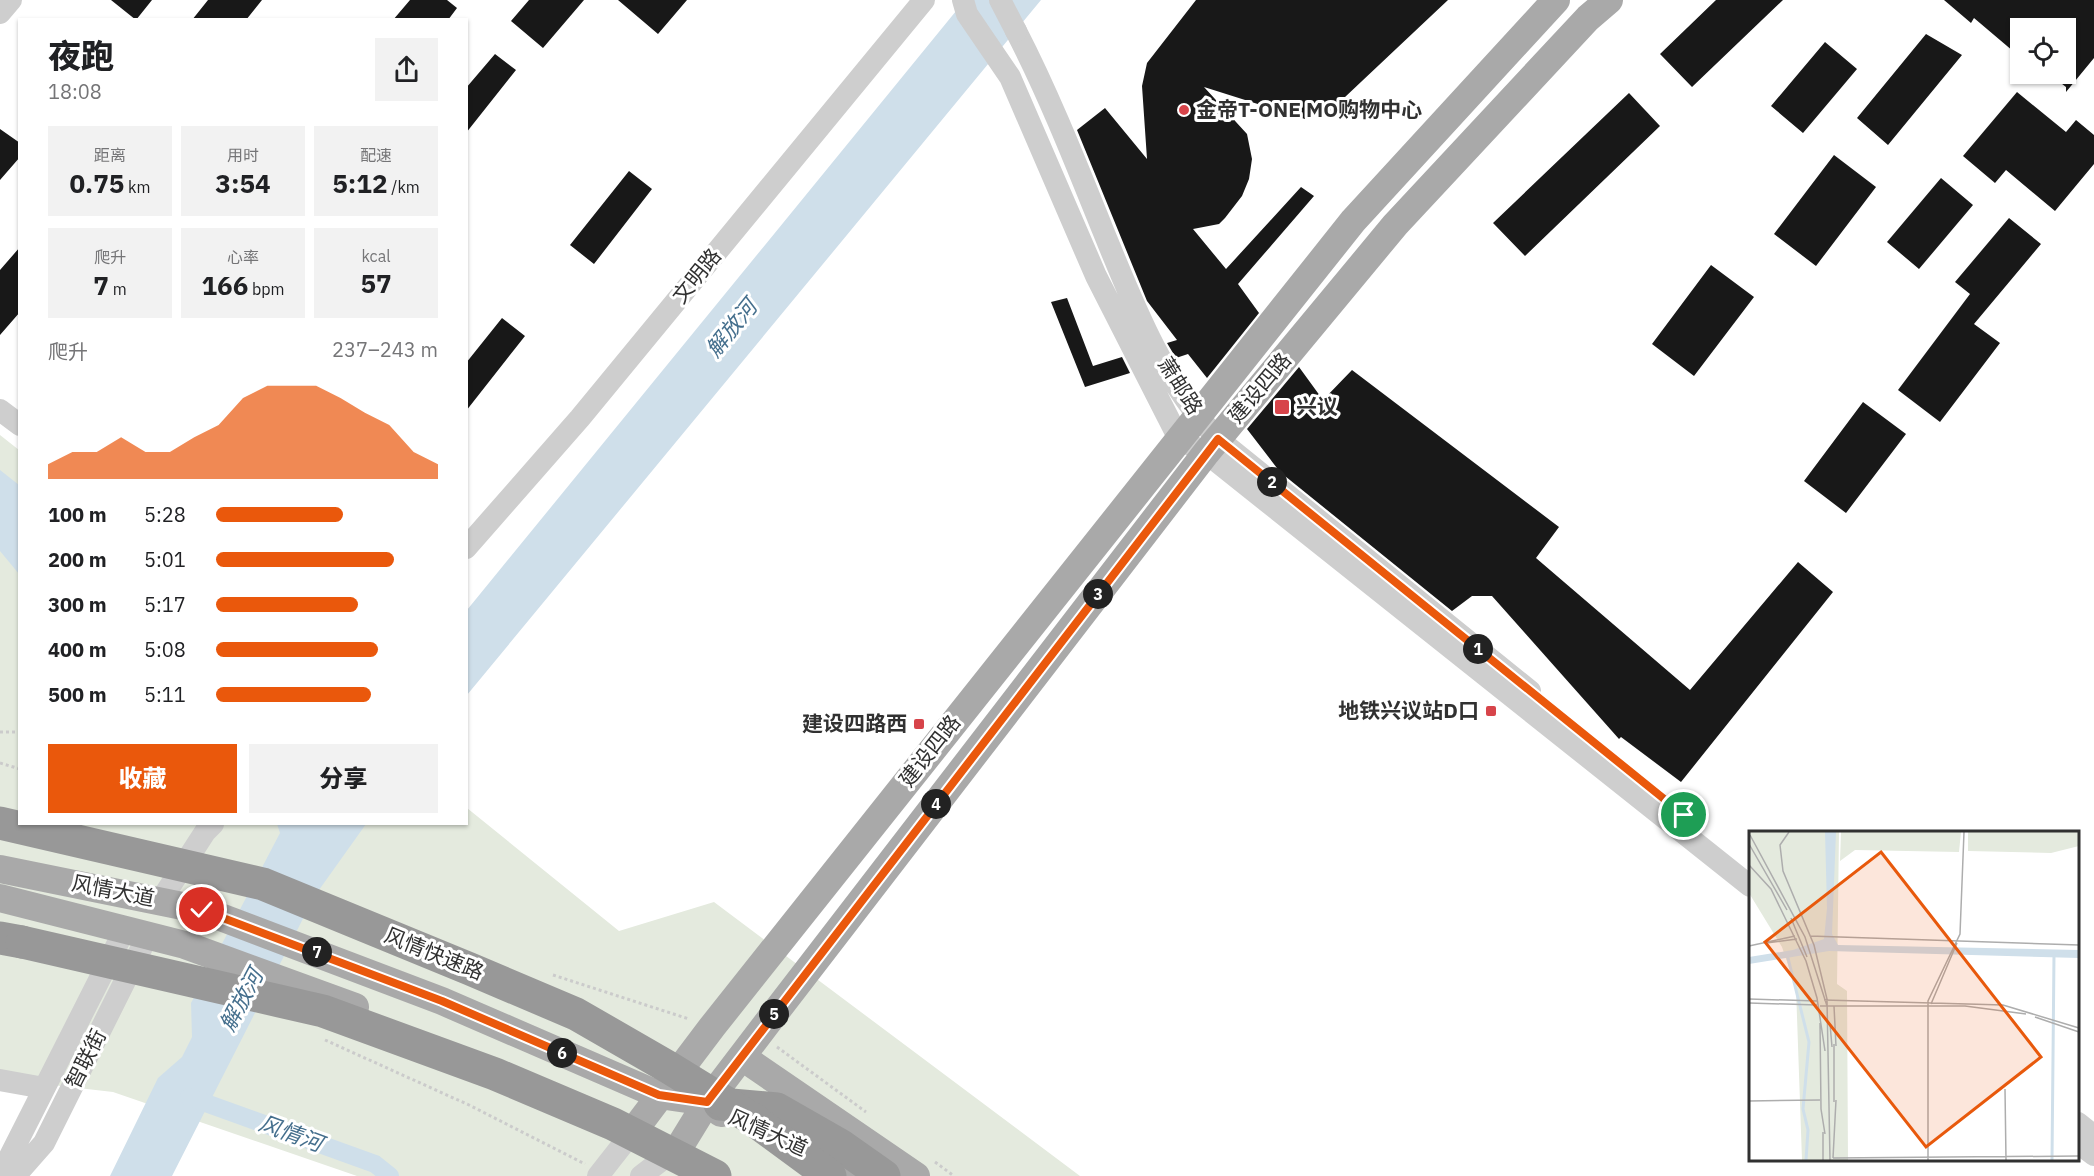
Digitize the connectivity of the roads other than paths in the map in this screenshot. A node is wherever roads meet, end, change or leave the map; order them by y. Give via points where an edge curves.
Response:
1 (11, 0) edge
2 (924, 0) edge
3 (1000, 0) edge
4 (1556, 0) edge
5 (1610, 0) edge
6 (965, 7) edge
7 (0, 13) edge
8 (0, 410) edge
9 (1197, 417) junction
10 (18, 424) edge
11 (1179, 439) junction
12 (1212, 446) junction
13 (468, 546) edge
14 (0, 823) edge
15 (212, 825) edge
16 (1749, 868) edge
17 (0, 869) edge
18 (1749, 885) edge
19 (0, 898) edge
20 (161, 900) junction
21 (136, 932) junction
22 (0, 938) edge
23 (742, 1057) junction
24 (0, 1080) edge
25 (44, 1088) junction
26 (659, 1095) junction
27 (707, 1102) junction
28 (2079, 1124) edge
29 (638, 1125) junction
30 (2094, 1136) edge
31 (2079, 1144) edge
32 (680, 1146) junction
33 (2094, 1155) edge
34 (921, 1166) edge
35 (599, 1174) edge
36 (6, 1176) edge
37 (15, 1176) edge
38 (641, 1176) edge
39 (715, 1176) edge
40 (735, 1176) edge
41 (830, 1176) edge
42 (854, 1176) edge
43 (884, 1176) edge

1 - 7 street
2 - 13 street, 文明路 via 580,418
3 - 9 street, 萧邮路, bridge via 1047,90 1138,317
4 - 9 main road, 建设四路 via 1353,221
5 - 12 main road, 建设四路 via 1588,18 1395,225
6 - 11 street via 1010,77 1096,276
8 - 10 street
9 - 11 main road, 建设四路
9 - 12 street, 萧邮路
11 - 12 street
11 - 26 main road, 建设四路
12 - 16 street, 萧邮路
12 - 18 street via 1509,694
12 - 23 main road, 建设四路
14 - 41 highway, 风情快速路, bridge via 263,884 480,973 576,1014 668,1067 751,1118
15 - 20 street
17 - 20 main road, 风情大道
19 - 21 main road, 风情大道
20 - 26 main road, 风情大道 via 202,910 325,955
21 - 25 street, 智联街
21 - 29 main road, 风情大道 via 298,985 599,1104
21 - 37 street, 智联街 via 44,1143
22 - 39 highway, bridge via 323,1011 538,1092 613,1124
23 - 27 main road, 建设四路
23 - 34 main road
24 - 25 street
25 - 36 street, 智联街 via 5,1166
26 - 27 main road, 风情大道
26 - 29 main road, 建设四路
27 - 32 main road, 建设四路
27 - 42 main road, 风情大道 via 737,1124 834,1163
27 - 43 highway via 777,1109
28 - 30 street
29 - 32 main road, 风情大道
29 - 35 street
31 - 33 street
32 - 38 street
32 - 40 main road, 风情大道

